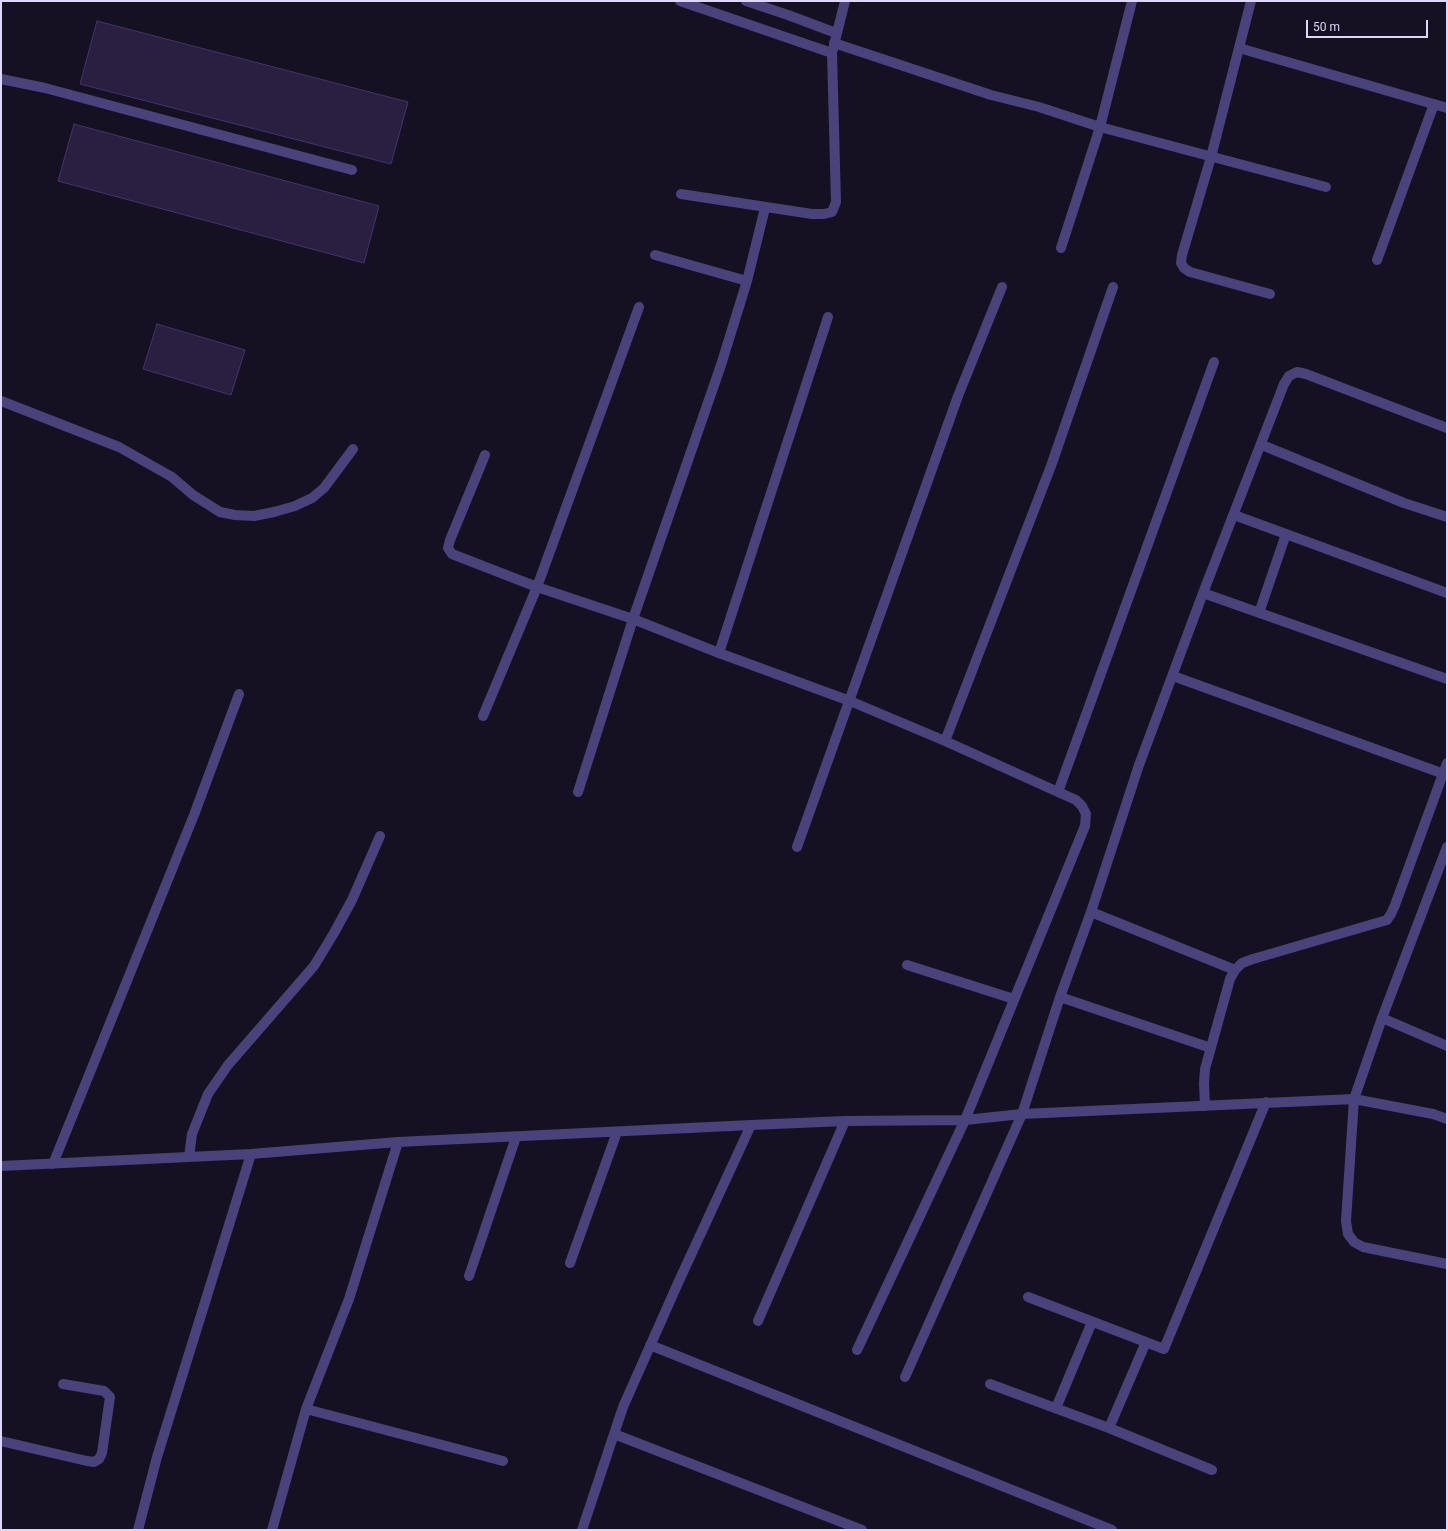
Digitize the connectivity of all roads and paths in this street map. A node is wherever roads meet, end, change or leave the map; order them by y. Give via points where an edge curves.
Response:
1 (680, 1) edge
2 (746, 1) edge
3 (845, 1) edge
4 (1132, 1) edge
5 (1251, 1) edge
6 (835, 38) junction
7 (1238, 48) junction
8 (832, 53) junction
9 (1, 79) edge
10 (1434, 104) junction
11 (1447, 108) edge
12 (1100, 127) junction
13 (1212, 157) junction
14 (352, 170) dead end
15 (1326, 187) dead end
16 (681, 194) dead end
17 (765, 208) junction
18 (1061, 248) dead end
19 (656, 255) dead end
20 (1376, 260) dead end
21 (747, 281) junction
22 (1002, 287) dead end
23 (1112, 287) dead end
24 (1270, 294) dead end
25 (639, 307) dead end
26 (828, 317) dead end
27 (1214, 362) dead end
28 (1, 401) edge
29 (1447, 428) edge
30 (1262, 445) junction
31 (352, 449) dead end
32 (486, 455) dead end
33 (1234, 515) junction
34 (1447, 517) edge
35 (1286, 534) junction
36 (537, 587) junction
37 (1204, 593) junction
38 (1447, 593) edge
39 (1259, 613) junction
40 (634, 619) junction
41 (718, 653) junction
42 (1173, 676) junction
43 (1447, 679) edge
44 (239, 694) dead end
45 (850, 701) junction
46 (483, 716) dead end
47 (946, 741) junction
48 (1447, 763) edge
49 (1444, 774) junction
50 (578, 792) dead end
51 (1058, 792) junction
52 (380, 836) dead end
53 (797, 847) dead end
54 (1447, 847) edge
55 (1091, 912) junction
56 (907, 965) dead end
57 (1235, 970) junction
58 (1060, 997) junction
59 (1014, 999) junction
60 (1382, 1018) junction
61 (1447, 1046) edge
62 (1211, 1048) junction
63 (1354, 1099) junction
64 (1266, 1102) junction
65 (1205, 1106) junction
66 (1022, 1114) junction
67 (1447, 1118) edge
68 (965, 1120) junction
69 (845, 1121) junction
70 (751, 1125) junction
71 (617, 1132) junction
72 (516, 1137) junction
73 (398, 1142) junction
74 (250, 1154) junction
75 (189, 1157) junction
76 (53, 1164) junction
77 (1, 1166) edge
78 (570, 1263) dead end
79 (1447, 1264) edge
80 (469, 1276) dead end
81 (1028, 1297) dead end
82 (758, 1321) dead end
83 (1092, 1322) junction
84 (1146, 1342) junction
85 (650, 1346) junction
86 (857, 1350) dead end
87 (905, 1377) dead end
88 (63, 1384) dead end
89 (990, 1384) dead end
90 (1056, 1408) junction
91 (306, 1409) junction
92 (1109, 1428) junction
93 (614, 1434) junction
94 (1, 1441) edge
95 (503, 1461) dead end
96 (1212, 1470) dead end
97 (138, 1530) edge
98 (272, 1530) edge
99 (582, 1530) edge
100 (862, 1530) edge
101 (1112, 1530) edge

1 - 8 street
2 - 6 street via 788,15
3 - 6 street
4 - 12 street
5 - 7 street
6 - 8 street
6 - 12 street via 991,94
7 - 10 street
7 - 13 street
8 - 17 street via 836,202 832,212 812,214
9 - 14 street via 45,88
10 - 11 street
10 - 20 street
12 - 13 street
12 - 18 street
13 - 15 street
13 - 24 street via 1181,263 1190,272
16 - 17 street
17 - 21 street
19 - 21 street
21 - 40 street
22 - 45 street via 958,396
23 - 47 street via 1051,466
25 - 36 street
26 - 41 street
27 - 51 street
28 - 31 street via 119,447 172,477 220,512 235,515 254,516 274,512 312,498 324,488
29 - 30 street via 1297,372 1289,376 1284,384
30 - 33 street
30 - 34 street via 1404,503
32 - 36 street via 448,548 452,554
33 - 35 street
33 - 37 street
35 - 38 street
35 - 39 street
36 - 40 street
36 - 46 street
37 - 39 street
37 - 42 street
39 - 43 street
40 - 41 street
40 - 50 street
41 - 45 street
42 - 49 street
42 - 55 street via 1139,765
44 - 76 street via 194,814
45 - 47 street
45 - 53 street
47 - 51 street
48 - 49 street
49 - 57 street via 1392,914 1386,920 1253,959 1242,963
51 - 59 street via 1076,800 1082,806 1086,814 1085,826
52 - 75 street via 352,900 314,966 228,1065 208,1094 192,1134
54 - 60 street
55 - 57 street
55 - 58 street
56 - 59 street
57 - 62 street via 1230,979
58 - 62 street
58 - 66 street
59 - 68 street
60 - 61 street
60 - 63 street
62 - 65 street via 1205,1069
63 - 64 street
63 - 67 street
63 - 79 street via 1346,1221 1348,1234 1363,1248
64 - 65 street
64 - 84 street via 1164,1349
65 - 66 street
66 - 68 street
66 - 87 street
68 - 69 street
68 - 86 street
69 - 70 street
69 - 82 street
70 - 71 street
70 - 85 street
71 - 72 street
71 - 78 street
72 - 73 street
72 - 80 street
73 - 74 street
73 - 91 street via 349,1299
74 - 75 street
74 - 97 street via 157,1457
75 - 76 street
76 - 77 street
81 - 83 street
83 - 84 street
83 - 90 street
84 - 92 street
85 - 93 street
85 - 101 street
88 - 94 street via 104,1391 110,1397 99,1459 94,1462 87,1461
89 - 90 street
90 - 92 street
91 - 95 street
91 - 98 street
92 - 96 street
93 - 99 street
93 - 100 street

